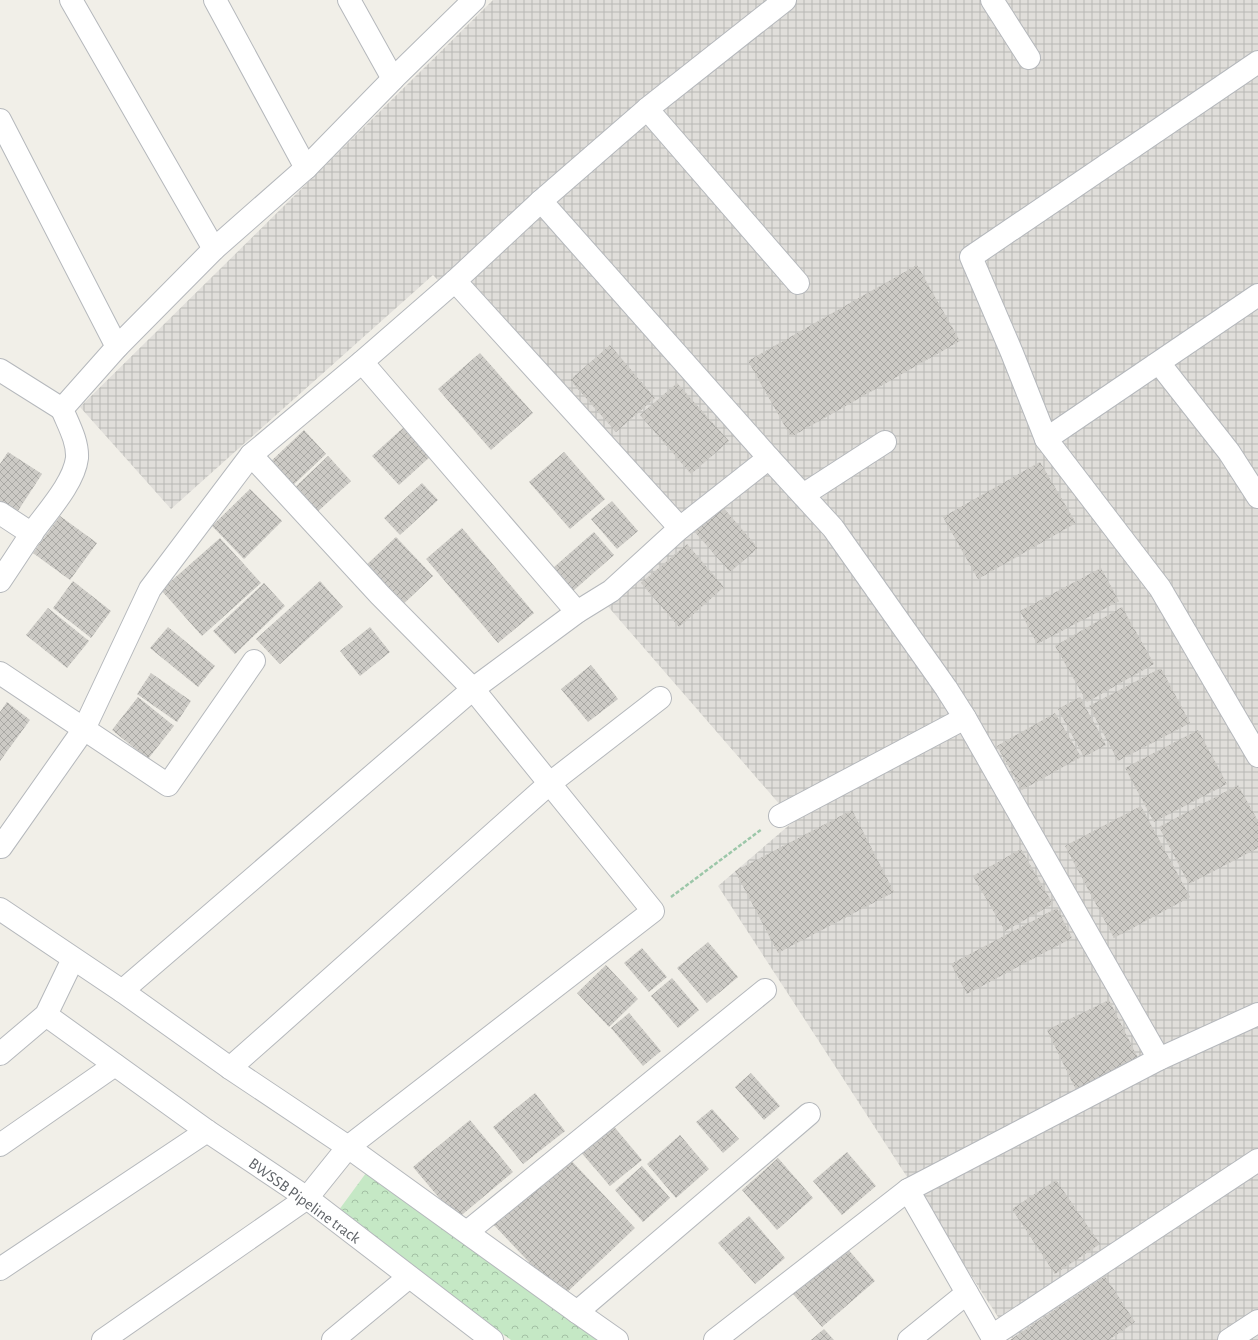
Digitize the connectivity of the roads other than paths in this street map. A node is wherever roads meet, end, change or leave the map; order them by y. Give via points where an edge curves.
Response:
1 (71, 0) edge
2 (215, 0) edge
3 (349, 0) edge
4 (474, 0) edge
5 (785, 0) edge
6 (992, 0) edge
7 (1030, 58) dead end
8 (1258, 62) edge
9 (393, 79) junction
10 (647, 109) junction
11 (0, 120) edge
12 (306, 168) junction
13 (542, 201) junction
14 (214, 249) junction
15 (455, 281) junction
16 (798, 283) dead end
17 (1258, 295) edge
18 (117, 347) junction
19 (362, 362) junction
20 (1159, 363) junction
21 (0, 370) edge
22 (62, 408) junction
23 (1046, 439) junction
24 (885, 442) dead end
25 (251, 455) junction
26 (769, 458) junction
27 (804, 495) junction
28 (1258, 497) edge
29 (0, 513) edge
30 (680, 528) junction
31 (32, 534) junction
32 (0, 581) edge
33 (577, 612) junction
34 (254, 661) dead end
35 (0, 673) edge
36 (473, 689) junction
37 (660, 698) dead end
38 (965, 718) junction
39 (84, 728) junction
40 (1258, 756) edge
41 (549, 784) junction
42 (780, 816) road end
43 (0, 846) edge
44 (1, 911) edge
45 (73, 959) junction
46 (765, 990) dead end
47 (122, 991) junction
48 (1258, 1014) edge
49 (46, 1015) junction
50 (0, 1054) edge
51 (1159, 1059) junction
52 (115, 1065) junction
53 (230, 1068) junction
54 (809, 1114) dead end
55 (208, 1131) junction
56 (0, 1145) edge
57 (348, 1147) junction
58 (1258, 1160) edge
59 (908, 1190) junction
60 (307, 1198) junction
61 (467, 1232) junction
62 (0, 1269) edge
63 (409, 1277) junction
64 (967, 1293) junction
65 (577, 1312) junction
66 (1258, 1321) edge
67 (117, 1336) edge
68 (993, 1338) edge
69 (333, 1340) edge
70 (492, 1340) edge
71 (617, 1340) edge
72 (715, 1340) edge
73 (909, 1340) edge
74 (1229, 1340) edge

1 - 14 street
2 - 12 street
3 - 9 street
4 - 9 street
5 - 10 street
6 - 7 street
8 - 23 street via 971,257
9 - 12 street
10 - 13 street
10 - 16 street
11 - 18 street
12 - 14 street
13 - 15 street
13 - 26 street
14 - 18 street
15 - 19 street
15 - 30 street
17 - 20 street
18 - 22 street
19 - 25 street
19 - 33 street
20 - 23 street
20 - 28 street via 1229,452
21 - 22 street
22 - 31 street via 77,448 75,469 71,479
23 - 40 street via 1160,588
24 - 27 street
25 - 36 street via 380,595
25 - 39 street via 150,589
26 - 27 street
26 - 30 street
27 - 38 street via 833,528
29 - 31 street
30 - 33 street via 611,591
31 - 32 street
33 - 36 street
34 - 39 street via 168,784
35 - 39 street
36 - 41 street
36 - 47 street
37 - 41 street
38 - 42 street
38 - 51 street
39 - 43 street
41 - 53 street
41 - 57 street via 653,911
44 - 45 street
45 - 47 street
45 - 49 street
46 - 61 street
47 - 53 street
48 - 51 street
49 - 50 street
49 - 52 street, BWSSB Pipeline track
51 - 59 street
52 - 55 street, BWSSB Pipeline track
52 - 56 street
53 - 57 street
54 - 65 street
55 - 60 street, BWSSB Pipeline track
55 - 62 street
57 - 60 street
57 - 61 street
58 - 68 street
59 - 64 street
59 - 72 street
60 - 63 street, BWSSB Pipeline track
60 - 67 street
61 - 65 street
63 - 69 street
63 - 70 street, BWSSB Pipeline track
64 - 68 street
64 - 73 street
65 - 71 street
66 - 74 street

